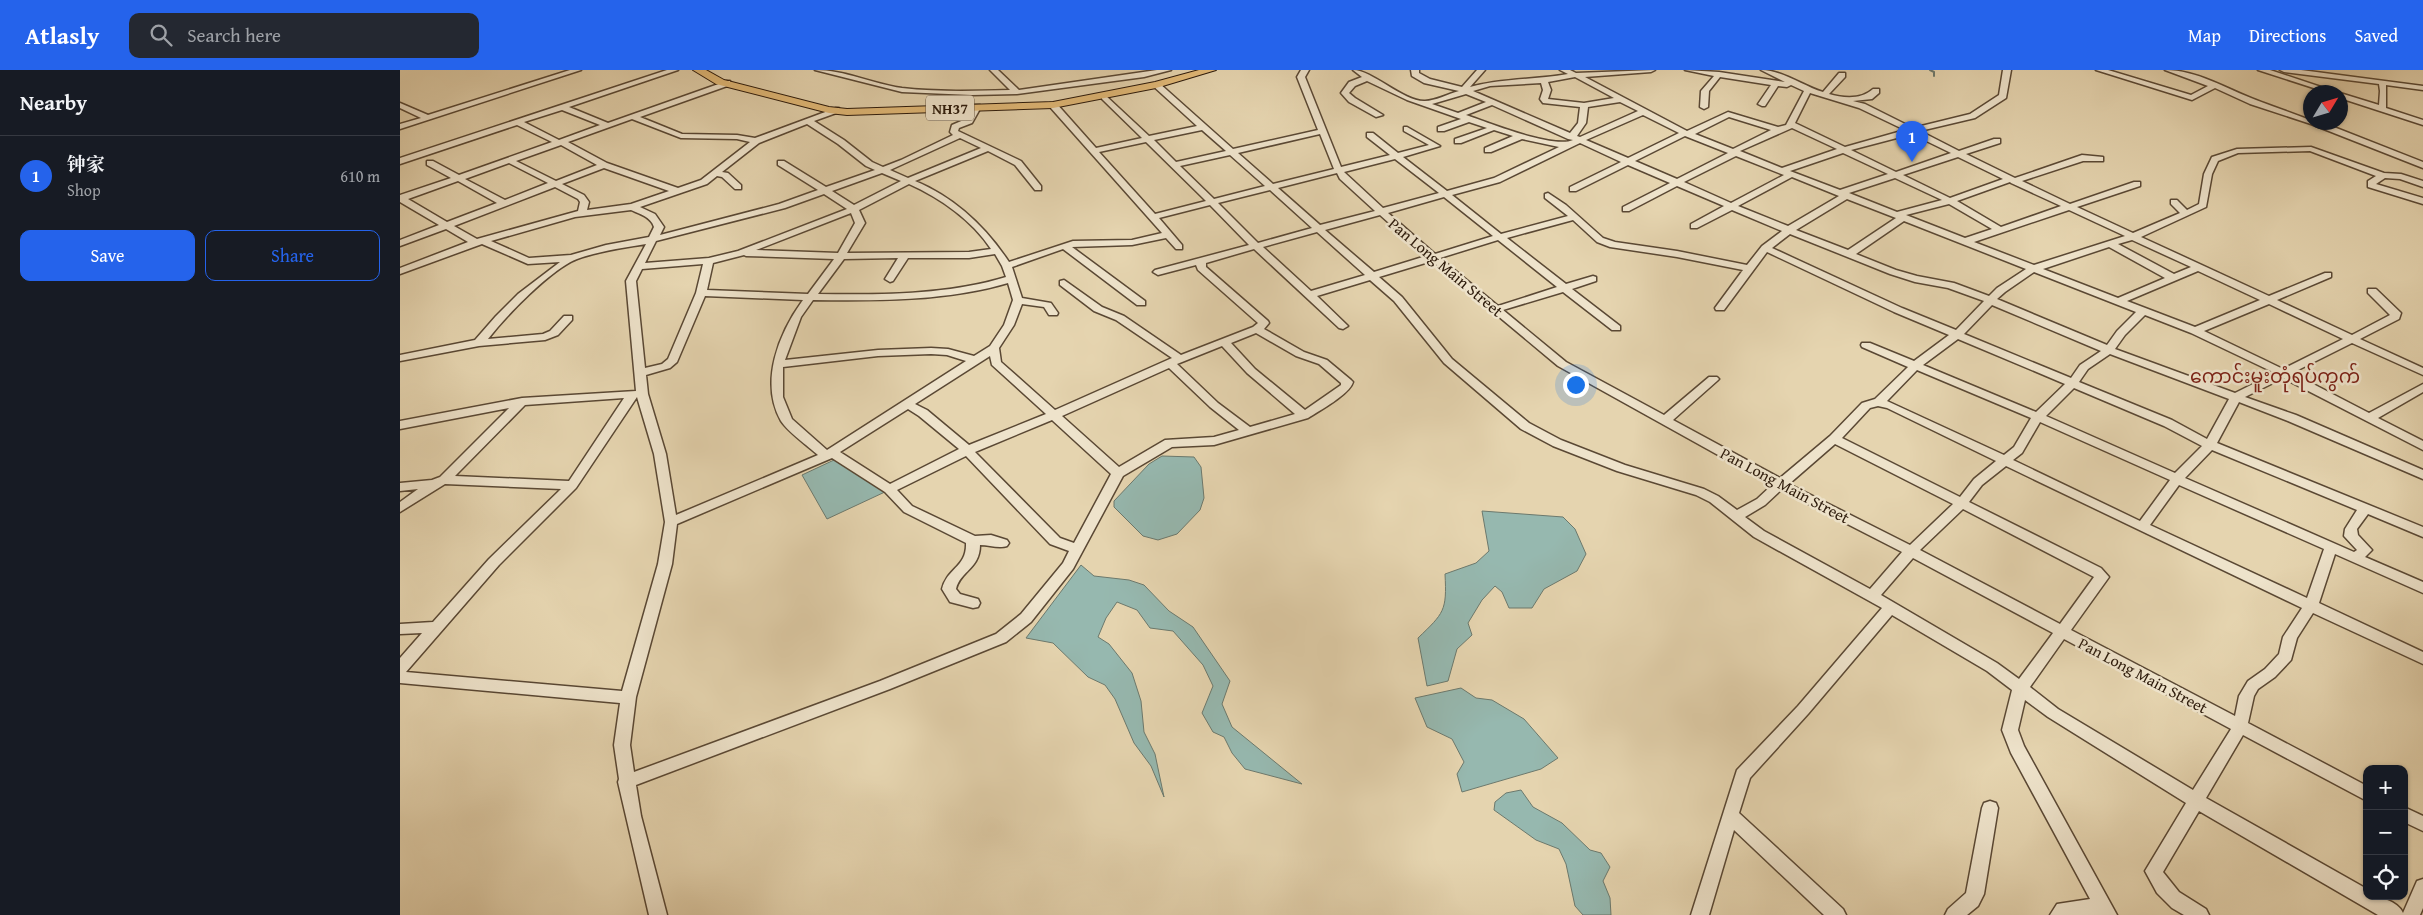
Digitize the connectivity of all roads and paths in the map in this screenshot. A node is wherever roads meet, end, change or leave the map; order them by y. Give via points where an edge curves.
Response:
1 (577, 70) edge
2 (674, 70) edge
3 (698, 70) edge
4 (819, 70) edge
5 (994, 70) edge
6 (1110, 70) edge
7 (1167, 70) edge
8 (1305, 70) edge
9 (1357, 70) edge
10 (1415, 70) edge
11 (1481, 70) edge
12 (1564, 70) edge
13 (1651, 70) edge
14 (1690, 70) edge
15 (1766, 70) edge
16 (2007, 70) edge
17 (2100, 70) edge
18 (2169, 70) edge
19 (2262, 70) edge
20 (2284, 70) edge
21 (2370, 70) edge
22 (1206, 71) edge
23 (1719, 74) junction
24 (1576, 75) junction
25 (1842, 75) dead end
26 (1120, 78) junction
27 (1367, 78) junction
28 (2335, 78) junction
29 (1544, 81) junction
30 (2378, 82) junction
31 (727, 83) junction
32 (1776, 83) junction
33 (1156, 85) junction
34 (2215, 85) junction
35 (2310, 85) edge
36 (2337, 85) edge
37 (2423, 88) edge
38 (1806, 89) junction
39 (1464, 90) junction
40 (1017, 92) junction
41 (1876, 92) dead end
42 (1824, 95) junction
43 (1105, 96) junction
44 (2348, 97) edge
45 (1622, 99) junction
46 (1843, 100) junction
47 (1491, 103) junction
48 (1424, 104) junction
49 (1762, 104) dead end
50 (400, 105) edge
51 (1053, 105) junction
52 (1584, 105) junction
53 (562, 107) junction
54 (977, 107) junction
55 (1704, 107) dead end
56 (2382, 108) junction
57 (836, 110) junction
58 (1643, 112) junction
59 (1379, 115) dead end
60 (1459, 115) junction
61 (634, 117) junction
62 (428, 118) junction
63 (1469, 119) junction
64 (2303, 119) edge
65 (517, 122) junction
66 (809, 122) junction
67 (1791, 124) junction
68 (2423, 124) edge
69 (609, 126) junction
70 (400, 127) edge
71 (1203, 127) junction
72 (1492, 128) junction
73 (1407, 129) dead end
74 (1441, 129) dead end
75 (1322, 130) junction
76 (1778, 130) junction
77 (1913, 130) junction
78 (2333, 130) edge
79 (1686, 133) junction
80 (959, 135) junction
81 (1370, 135) dead end
82 (1519, 137) junction
83 (1149, 139) junction
84 (756, 141) junction
85 (1458, 141) dead end
86 (1573, 141) junction
87 (1997, 141) dead end
88 (560, 142) junction
89 (989, 148) junction
90 (1846, 149) junction
91 (1488, 150) dead end
92 (1094, 151) junction
93 (1230, 152) junction
94 (1735, 152) junction
95 (1960, 154) junction
96 (1396, 157) junction
97 (2100, 159) dead end
98 (510, 160) junction
99 (400, 161) edge
100 (1627, 161) junction
101 (430, 163) dead end
102 (781, 163) dead end
103 (2423, 164) edge
104 (604, 165) junction
105 (1175, 165) junction
106 (882, 170) junction
107 (1338, 171) junction
108 (1788, 172) junction
109 (716, 173) junction
110 (1893, 174) junction
111 (2383, 175) junction
112 (458, 178) junction
113 (2012, 180) junction
114 (908, 181) junction
115 (1676, 182) junction
116 (557, 183) junction
117 (2137, 184) dead end
118 (2423, 184) edge
119 (738, 187) dead end
120 (1038, 188) dead end
121 (1271, 189) junction
122 (1573, 189) dead end
123 (678, 191) junction
124 (824, 192) junction
125 (1843, 194) junction
126 (1445, 196) junction
127 (1548, 196) dead end
128 (400, 199) edge
129 (1950, 201) junction
130 (2423, 201) edge
131 (2174, 202) dead end
132 (504, 203) junction
133 (1213, 203) junction
134 (1732, 206) junction
135 (632, 207) junction
136 (2070, 207) junction
137 (854, 209) junction
138 (1626, 210) dead end
139 (1382, 212) junction
140 (582, 213) junction
141 (2186, 214) junction
142 (1900, 216) junction
143 (1153, 217) junction
144 (1575, 217) junction
145 (446, 224) junction
146 (1694, 226) dead end
147 (1790, 229) junction
148 (1998, 229) junction
149 (1318, 230) junction
150 (1168, 234) junction
151 (2134, 236) junction
152 (1499, 237) junction
153 (650, 240) junction
154 (480, 242) junction
155 (1964, 242) junction
156 (400, 243) edge
157 (2110, 244) junction
158 (1255, 245) junction
159 (1065, 246) junction
160 (1179, 247) dead end
161 (1765, 248) junction
162 (997, 251) junction
163 (741, 253) junction
164 (906, 254) junction
165 (1849, 254) junction
166 (841, 256) junction
167 (572, 258) junction
168 (1434, 258) junction
169 (708, 261) junction
170 (1201, 261) junction
171 (640, 266) junction
172 (1007, 266) junction
173 (2199, 267) junction
174 (1748, 268) junction
175 (2032, 269) junction
176 (400, 271) edge
177 (1158, 272) dead end
178 (2328, 275) dead end
179 (1371, 276) junction
180 (2173, 278) junction
181 (890, 279) dead end
182 (1011, 279) junction
183 (1593, 279) dead end
184 (1064, 283) dead end
185 (1564, 288) junction
186 (2372, 291) dead end
187 (700, 292) junction
188 (1310, 295) junction
189 (809, 298) junction
190 (1018, 300) junction
191 (1990, 300) junction
192 (2271, 300) junction
193 (2117, 302) junction
194 (1141, 303) dead end
195 (1720, 308) dead end
196 (1497, 309) junction
197 (1053, 312) dead end
198 (2142, 312) junction
199 (568, 318) dead end
200 (1343, 326) dead end
201 (1616, 328) dead end
202 (1257, 329) junction
203 (2195, 331) junction
204 (1958, 334) junction
205 (2352, 339) junction
206 (1224, 342) junction
207 (479, 343) junction
208 (1866, 345) dead end
209 (994, 348) junction
210 (2109, 350) junction
211 (400, 358) edge
212 (975, 360) junction
213 (1175, 361) junction
214 (778, 364) junction
215 (1915, 366) junction
216 (2423, 372) edge
217 (639, 373) junction
218 (2285, 374) junction
219 (1714, 379) dead end
220 (2073, 383) junction
221 (2423, 387) edge
222 (637, 394) junction
223 (2236, 398) junction
224 (522, 401) junction
225 (1879, 402) junction
226 (908, 404) junction
227 (1054, 415) junction
228 (1304, 415) junction
229 (2038, 418) junction
230 (2368, 418) junction
231 (1666, 420) junction
232 (400, 425) edge
233 (1248, 431) junction
234 (1834, 439) junction
235 (2210, 445) junction
236 (2423, 446) edge
237 (966, 451) junction
238 (829, 454) junction
239 (2004, 461) junction
240 (1118, 473) junction
241 (2423, 475) edge
242 (2178, 479) junction
243 (439, 482) junction
244 (1780, 484) junction
245 (572, 485) junction
246 (400, 487) edge
247 (889, 489) junction
248 (1961, 504) junction
249 (400, 508) edge
250 (2365, 508) junction
251 (1737, 516) junction
252 (671, 522) junction
253 (2142, 527) junction
254 (2423, 532) edge
255 (973, 541) junction
256 (1002, 543) dead end
257 (2331, 547) junction
258 (1078, 549) junction
259 (1911, 551) junction
260 (2355, 558) junction
261 (2423, 588) edge
262 (1872, 596) junction
263 (973, 603) dead end
264 (2311, 604) junction
265 (1891, 607) junction
266 (435, 627) junction
267 (400, 629) edge
268 (2062, 632) junction
269 (2423, 658) edge
270 (400, 668) edge
271 (400, 677) edge
272 (2020, 689) junction
273 (628, 697) junction
274 (2240, 727) junction
275 (626, 782) junction
276 (2363, 792) edge
277 (2198, 801) junction
278 (1990, 808) dead end
279 (1731, 816) junction
280 (2408, 816) edge
281 (2423, 824) edge
282 (2423, 887) edge
283 (2106, 911) edge
284 (658, 915) edge
285 (1700, 915) edge
286 (1837, 915) edge
287 (1954, 915) edge
288 (2059, 915) edge
289 (2200, 915) edge
290 (2395, 915) edge
291 (2411, 915) edge

1 - 62 street
2 - 53 street
3 - 31 highway, NH37
4 - 40 street via 902,90
5 - 40 street
6 - 26 street
7 - 26 street
8 - 75 street, Pan Long Main Street via 1302,77
9 - 27 street
10 - 39 street via 1415,74 1427,81
11 - 39 street
12 - 24 street
13 - 24 street
14 - 23 street
15 - 38 street
16 - 77 street via 2003,96 1977,114
17 - 34 street via 2192,98
18 - 34 street
19 - 35 street
20 - 28 street
21 - 30 street
22 - 33 highway, NH37
23 - 32 street
23 - 55 street via 1706,91
24 - 29 street
24 - 45 street
25 - 42 street
26 - 40 street
27 - 48 street via 1391,92
27 - 59 street via 1352,84 1345,93
28 - 30 street
28 - 36 street
29 - 39 street via 1507,82
29 - 52 street via 1547,90 1544,100
30 - 37 street
30 - 56 street via 2384,91
31 - 57 highway, NH37
31 - 61 street
32 - 38 street
32 - 49 street
33 - 43 highway, NH37
33 - 71 street
34 - 64 street
38 - 42 street
38 - 67 street
39 - 47 street
39 - 48 street
41 - 46 street via 1869,98
42 - 46 street
43 - 51 highway, NH37
43 - 83 street
44 - 56 street
45 - 52 street
45 - 58 street
46 - 77 street
47 - 60 street
47 - 86 street
48 - 60 street
50 - 62 street
51 - 54 highway, NH37
51 - 92 street
52 - 86 street via 1585,118
53 - 65 street
53 - 69 street
54 - 57 highway, NH37
54 - 80 street via 969,121 956,128 954,132
56 - 68 street
57 - 66 street
58 - 79 street
58 - 86 street
60 - 63 street
61 - 69 street
61 - 84 street via 681,136 737,137
62 - 70 street
63 - 72 street
63 - 74 street
65 - 88 street
65 - 99 street
66 - 84 street
66 - 106 street
67 - 76 street
67 - 90 street
69 - 88 street
71 - 83 street
71 - 93 street
72 - 82 street
72 - 85 street
73 - 96 street via 1436,146
75 - 93 street
75 - 107 street, Pan Long Main Street
76 - 79 street via 1728,114
76 - 94 street
77 - 90 street
77 - 95 street
78 - 103 street
79 - 94 street
79 - 100 street
80 - 89 street
80 - 106 street
81 - 96 street
82 - 86 street via 1548,143
82 - 91 street
83 - 92 street
83 - 105 street
84 - 109 street
86 - 100 street
86 - 126 street via 1497,180
87 - 95 street
88 - 98 street
88 - 104 street
89 - 114 street
89 - 120 street via 1018,164
90 - 108 street
90 - 110 street
92 - 143 street
93 - 105 street
93 - 121 street
94 - 108 street
94 - 115 street
95 - 110 street
95 - 113 street
96 - 107 street
96 - 126 street
97 - 113 street via 2082,158
98 - 112 street
98 - 116 street
100 - 115 street
100 - 122 street
101 - 112 street
102 - 124 street
104 - 116 street
104 - 123 street
105 - 133 street
106 - 114 street
106 - 124 street
107 - 121 street
107 - 139 street, Pan Long Main Street
108 - 125 street
108 - 134 street
109 - 119 street via 725,175
109 - 123 street via 704,182
110 - 125 street
110 - 129 street
111 - 118 street
111 - 130 street via 2371,185
111 - 141 street via 2311,149 2237,151 2214,159 2203,205
112 - 128 street
112 - 132 street
113 - 129 street
113 - 136 street
114 - 137 street
114 - 162 street via 931,191 959,210
115 - 134 street
115 - 138 street
116 - 132 street
116 - 140 street via 581,197 585,202
117 - 136 street
121 - 133 street
121 - 149 street
123 - 135 street
124 - 137 street
124 - 153 street
125 - 142 street
125 - 147 street
126 - 139 street
126 - 152 street
127 - 144 street
128 - 145 street
129 - 142 street
129 - 148 street
131 - 141 street
132 - 145 street
133 - 143 street
133 - 158 street
134 - 146 street
134 - 147 street
135 - 140 street
135 - 153 street via 658,221 659,227
136 - 148 street
136 - 151 street
137 - 163 street
137 - 166 street via 860,223
139 - 149 street
139 - 168 street, Pan Long Main Street
140 - 154 street
141 - 151 street
142 - 155 street
142 - 165 street
143 - 150 street
144 - 152 street
144 - 174 street via 1600,240 1613,245
145 - 154 street
145 - 156 street
147 - 161 street
147 - 165 street
148 - 155 street
149 - 158 street
149 - 179 street
150 - 159 street via 1152,242
150 - 160 street
151 - 157 street
151 - 173 street
152 - 168 street
152 - 185 street
153 - 167 street
153 - 171 street
154 - 167 street via 528,261
154 - 176 street
155 - 175 street
157 - 175 street
157 - 180 street
158 - 170 street
158 - 188 street
159 - 172 street
159 - 194 street
161 - 174 street
161 - 204 street
162 - 164 street
162 - 172 street
163 - 166 street
163 - 169 street
164 - 166 street
164 - 181 street
165 - 191 street via 1893,272
166 - 189 street
167 - 207 street via 521,296
168 - 179 street
168 - 196 street, Pan Long Main Street
169 - 171 street
169 - 187 street
170 - 177 street
170 - 202 street via 1201,268 1263,321
171 - 217 street via 631,281
172 - 182 street
173 - 180 street
173 - 192 street
174 - 195 street
175 - 191 street
175 - 193 street
178 - 192 street
179 - 188 street
179 - 251 street via 1398,299 1448,361 1525,426 1557,443 1621,468 1700,492
180 - 193 street
182 - 189 street via 992,286 907,296
182 - 190 street
183 - 185 street
184 - 213 street via 1098,309 1120,318
185 - 196 street
185 - 201 street
186 - 205 street via 2396,313 2395,317
187 - 189 street
187 - 217 street via 673,360 666,366
188 - 200 street
189 - 214 street via 796,317
190 - 197 street via 1048,305
190 - 209 street via 1009,325
191 - 204 street
191 - 210 street
192 - 203 street
192 - 205 street
193 - 198 street
196 - 231 street, Pan Long Main Street via 1554,359
198 - 203 street
198 - 210 street
199 - 207 street via 554,334 545,337
202 - 206 street
202 - 228 street via 1300,354 1323,362 1348,382
203 - 218 street
204 - 215 street
204 - 220 street
205 - 216 street
205 - 218 street
206 - 213 street
206 - 228 street
207 - 211 street
208 - 215 street
209 - 212 street
209 - 227 street via 996,363
210 - 220 street via 2084,367
210 - 223 street
212 - 214 street via 931,350
212 - 226 street
213 - 227 street
213 - 233 street via 1214,405
214 - 238 street via 777,397 787,421
215 - 225 street
215 - 229 street
217 - 222 street
218 - 223 street via 2273,377
218 - 230 street
219 - 231 street
220 - 229 street
220 - 235 street via 2168,423
221 - 230 street
222 - 224 street
222 - 245 street
222 - 252 street via 660,454
223 - 235 street
223 - 241 street via 2292,418
224 - 232 street
224 - 243 street
225 - 234 street via 1866,405
225 - 239 street
226 - 237 street
226 - 238 street
227 - 237 street
227 - 240 street
228 - 233 street
229 - 239 street via 2018,450
229 - 242 street
230 - 236 street
231 - 244 street, Pan Long Main Street
233 - 240 street via 1214,441 1169,443
234 - 244 street
234 - 248 street
235 - 242 street
235 - 250 street
237 - 247 street
237 - 258 street via 1055,541
238 - 247 street
238 - 252 street
239 - 248 street via 1978,482
239 - 253 street
240 - 258 street
242 - 253 street
242 - 257 street
243 - 245 street
243 - 246 street
243 - 249 street
244 - 251 street via 1761,502
244 - 259 street, Pan Long Main Street
245 - 266 street via 494,562
247 - 255 street via 908,509
248 - 259 street
248 - 268 street via 2089,567 2102,577
250 - 254 street
250 - 260 street via 2352,529 2351,536 2365,550
251 - 262 street via 1759,534
252 - 273 street via 665,564
253 - 264 street
255 - 256 street
255 - 263 street via 973,556 966,567 952,578 949,589 955,598
257 - 260 street
257 - 264 street
258 - 275 street via 1026,618 1001,638
259 - 262 street
259 - 268 street, Pan Long Main Street
260 - 261 street
262 - 265 street
264 - 269 street
264 - 274 street via 2290,637 2286,656 2270,673 2252,684
265 - 272 street via 1992,667
265 - 279 street via 1743,775
266 - 267 street
266 - 270 street
268 - 272 street
268 - 274 street, Pan Long Main Street
271 - 273 street
272 - 277 street via 2052,713
272 - 283 street via 2010,730
273 - 275 street via 622,745
274 - 276 street, Pan Long Main Street
274 - 277 street
275 - 284 street
277 - 289 street via 2154,871 2161,886 2172,897
277 - 290 street
278 - 287 street via 1975,894
279 - 285 street
279 - 286 street
280 - 281 street
282 - 291 street
283 - 288 street via 2063,910

